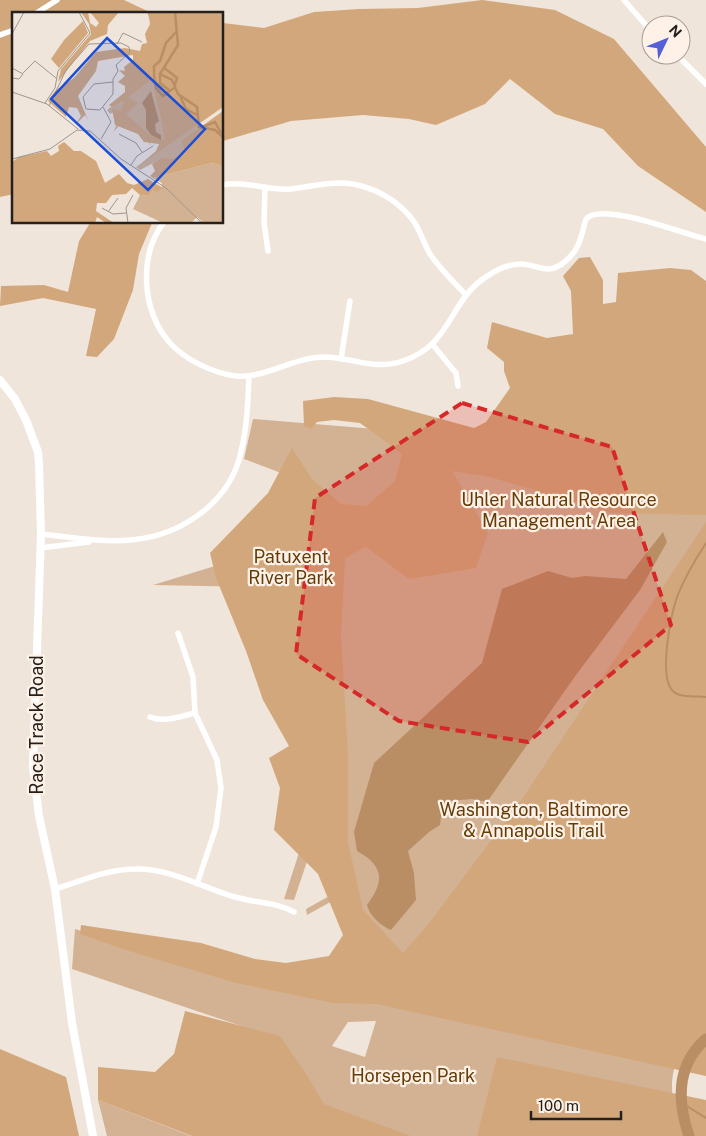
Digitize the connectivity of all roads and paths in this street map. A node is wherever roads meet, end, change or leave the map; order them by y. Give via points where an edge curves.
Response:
1 (57, 0) edge
2 (624, 0) edge
3 (38, 12) edge
4 (641, 20) edge
5 (12, 31) edge
6 (0, 35) edge
7 (687, 65) edge
8 (706, 84) edge
9 (224, 185) edge
10 (265, 187) junction
11 (162, 224) edge
12 (706, 239) edge
13 (268, 251) dead end
14 (465, 294) junction
15 (350, 301) dead end
16 (433, 345) junction
17 (341, 359) junction
18 (249, 376) junction
19 (0, 380) edge
20 (458, 386) dead end
21 (41, 534) junction
22 (96, 540) junction
23 (40, 548) junction
24 (178, 633) dead end
25 (195, 713) junction
26 (150, 717) dead end
27 (197, 884) junction
28 (55, 889) junction
29 (294, 912) dead end
30 (94, 1136) edge

1 - 3 street
2 - 4 street
5 - 6 street
7 - 8 street
9 - 10 street via 238,182
10 - 13 street via 264,223
10 - 14 street via 288,189 345,183 382,194 409,216 434,258
11 - 18 street via 152,244 146,281 157,324 172,345 191,359 225,374
12 - 14 street via 599,212 586,219 578,247 557,267 513,265 489,274
14 - 16 street via 448,326
15 - 17 street
16 - 17 street via 392,364 372,366
16 - 20 street via 456,374
17 - 18 street via 303,359
18 - 22 street via 241,453 217,499 194,519 159,536 137,540
19 - 21 street, Race Track Road via 20,408 38,452
21 - 22 street
21 - 23 street, Race Track Road
22 - 23 street
23 - 28 street, Race Track Road via 33,766 39,816
24 - 25 street via 193,677
25 - 26 street via 169,719
25 - 27 street via 217,760 221,788 216,826
27 - 28 street via 155,870 135,869 99,874
27 - 29 street via 259,903 277,904
28 - 30 street, Race Track Road via 63,957

